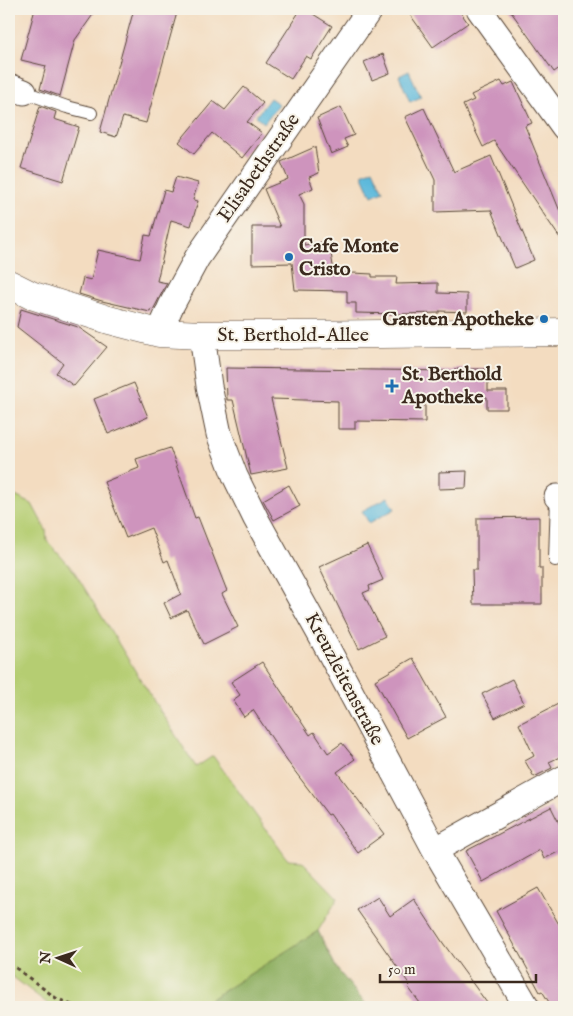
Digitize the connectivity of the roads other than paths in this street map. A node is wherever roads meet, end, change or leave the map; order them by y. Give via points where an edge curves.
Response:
1 (370, 9) edge
2 (479, 9) edge
3 (17, 89) edge
4 (91, 113) dead end
5 (564, 127) edge
6 (9, 284) edge
7 (564, 332) edge
8 (159, 333) junction
9 (202, 335) junction
10 (561, 497) edge
11 (555, 560) dead end
12 (564, 778) edge
13 (435, 850) junction
14 (527, 1007) edge

1 - 8 street, Elisabethstraße via 197,258
2 - 5 street
3 - 4 lane
6 - 8 street, St. Berthold-Allee via 32,295
7 - 9 street, St. Berthold-Allee
8 - 9 street, St. Berthold-Allee
9 - 13 street, Kreuzleitenstraße via 219,434 235,476
10 - 11 lane
12 - 13 street
13 - 14 street, Kreuzleitenstraße

